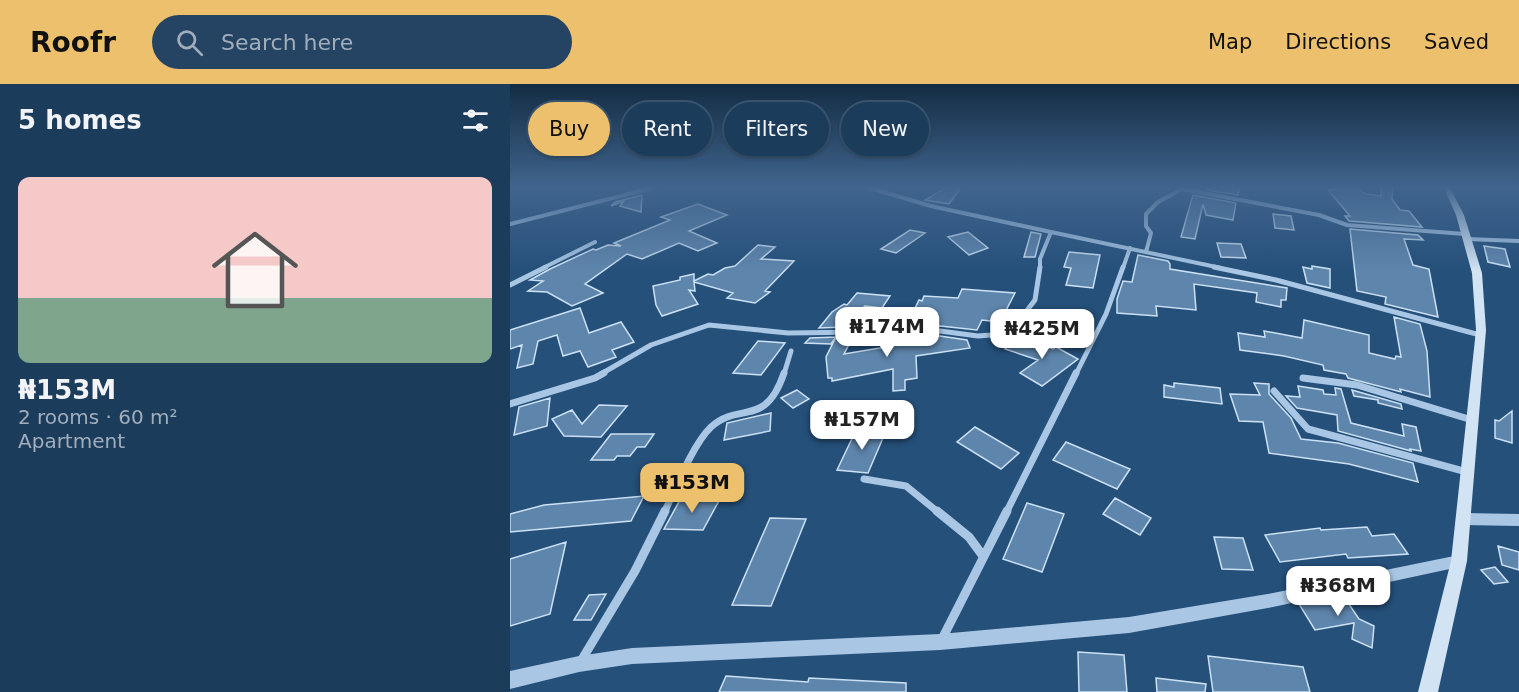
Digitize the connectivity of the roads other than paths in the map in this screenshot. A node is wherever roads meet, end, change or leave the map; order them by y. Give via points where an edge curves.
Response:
1 (548, 214) edge
2 (970, 214) edge
3 (1146, 214) edge
4 (1316, 214) edge
5 (1460, 214) edge
6 (510, 224) edge
7 (1051, 232) junction
8 (1466, 237) junction
9 (1519, 241) edge
10 (595, 242) dead end
11 (1130, 248) junction
12 (1146, 252) junction
13 (510, 285) edge
14 (1480, 335) junction
15 (791, 351) dead end
16 (1303, 378) dead end
17 (1274, 392) dead end
18 (510, 404) edge
19 (1472, 420) junction
20 (1468, 472) junction
21 (864, 479) dead end
22 (1463, 519) junction
23 (1519, 520) edge
24 (983, 556) junction
25 (1459, 561) junction
26 (940, 642) junction
27 (579, 664) junction
28 (510, 680) edge
29 (1428, 692) edge

1 - 6 street
2 - 7 street
3 - 12 street via 1146,226 1151,233
4 - 8 street via 1347,225
5 - 8 main road
7 - 11 street
7 - 18 street via 1040,259 1035,300 1025,313 991,335 940,331 788,333 709,325 651,345 596,378
8 - 9 street
8 - 14 main road via 1477,273
10 - 13 street
11 - 12 street
11 - 24 street via 1106,314
12 - 14 street via 1276,280
14 - 19 main road
15 - 27 street via 771,400 758,410 718,422 698,444 635,571
16 - 19 street via 1357,385
17 - 20 street via 1308,429
19 - 20 main road
20 - 22 main road
21 - 24 street via 906,486 969,537
22 - 23 street
22 - 25 main road
24 - 26 street
25 - 26 street via 1274,600 1129,625
25 - 29 main road
26 - 27 street via 632,656
27 - 28 street

